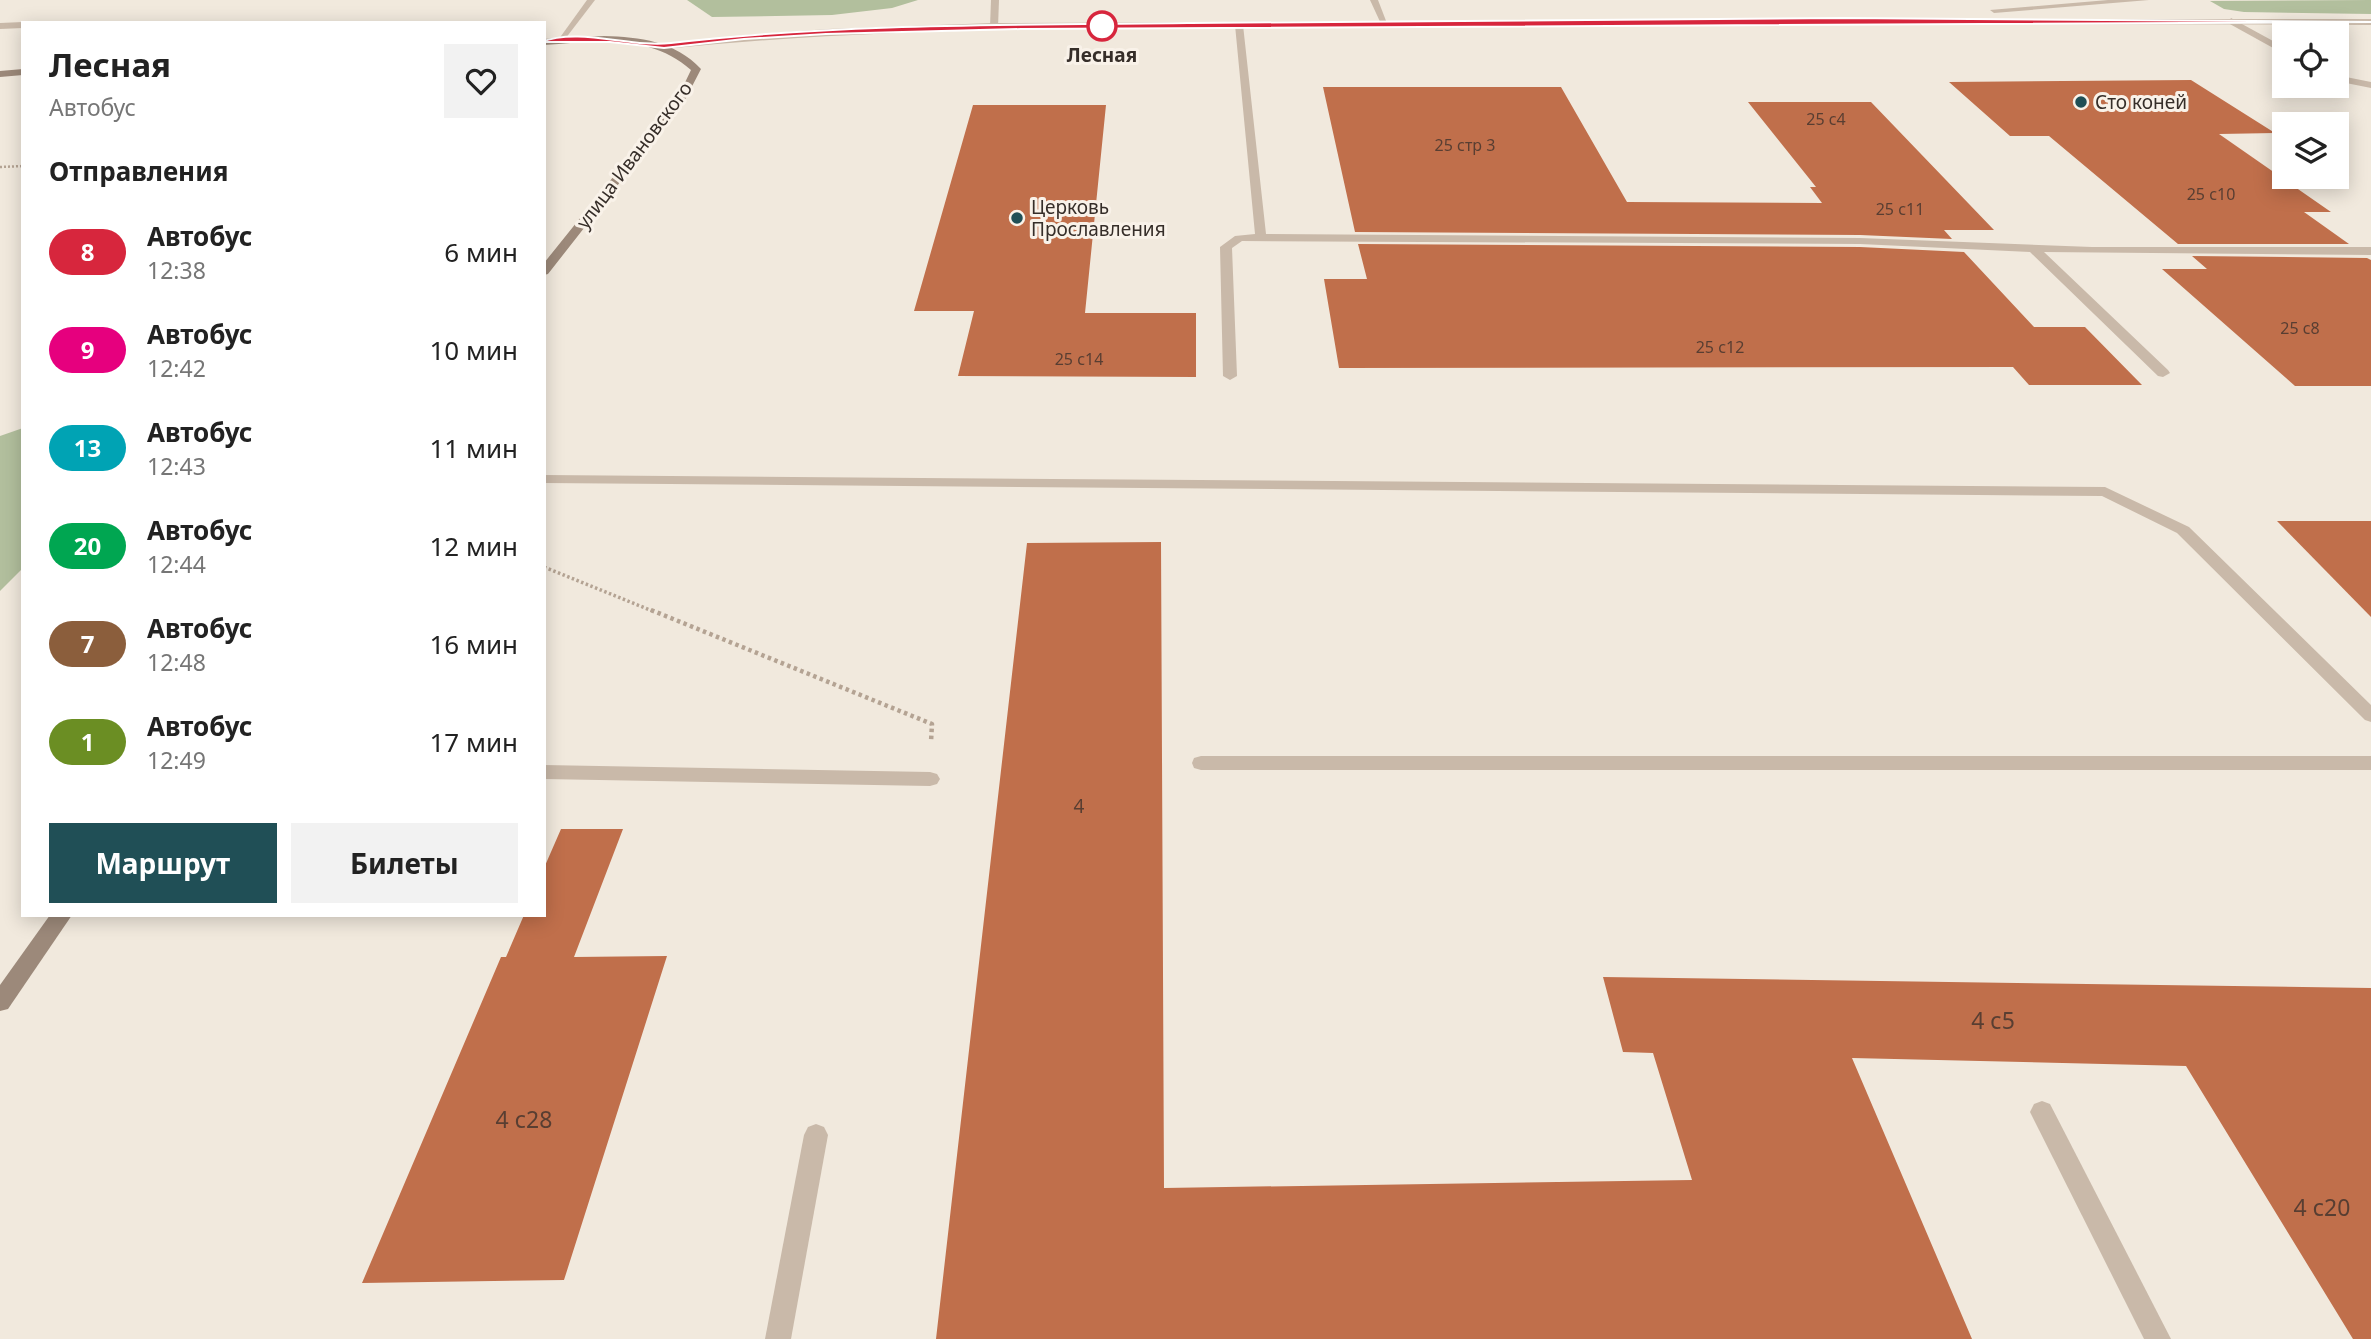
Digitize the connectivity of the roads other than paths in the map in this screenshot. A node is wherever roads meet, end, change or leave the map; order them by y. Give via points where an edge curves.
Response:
1 (592, 0) edge
2 (995, 0) edge
3 (1374, 0) edge
4 (2144, 0) edge
5 (1844, 20) junction
6 (2231, 21) junction
7 (2371, 22) edge
8 (1385, 23) junction
9 (1239, 25) junction
10 (0, 26) edge
11 (21, 26) edge
12 (994, 27) junction
13 (559, 41) junction
14 (546, 42) edge
15 (2272, 44) edge
16 (664, 46) junction
17 (21, 72) edge
18 (0, 74) edge
19 (2349, 81) edge
20 (2371, 85) edge
21 (1261, 237) junction
22 (2033, 248) junction
23 (2371, 251) edge
24 (546, 268) edge
25 (2163, 373) dead end
26 (1230, 376) dead end
27 (546, 480) edge
28 (2371, 716) edge
29 (1201, 763) dead end
30 (2371, 764) edge
31 (546, 772) edge
32 (930, 779) road end
33 (61, 917) edge
34 (0, 1002) edge
35 (2042, 1112) dead end
36 (816, 1135) dead end
37 (778, 1339) edge
38 (2158, 1339) edge

1 - 13 street
2 - 12 street
3 - 8 street
4 - 5 street
5 - 6 street
5 - 8 street
6 - 7 street
6 - 15 street
8 - 9 street
9 - 12 street
9 - 21 street
10 - 11 street
12 - 16 street via 758,36
13 - 14 main road
13 - 16 main road
16 - 24 main road, улица Ивановского via 686,57 696,69 692,80
17 - 18 main road
19 - 20 street
21 - 22 street via 1860,241
21 - 26 street via 1239,238 1226,247
22 - 23 street
22 - 25 street
27 - 28 street via 2105,492 2183,530
29 - 30 street
31 - 32 street
33 - 34 main road
35 - 38 street
36 - 37 street

